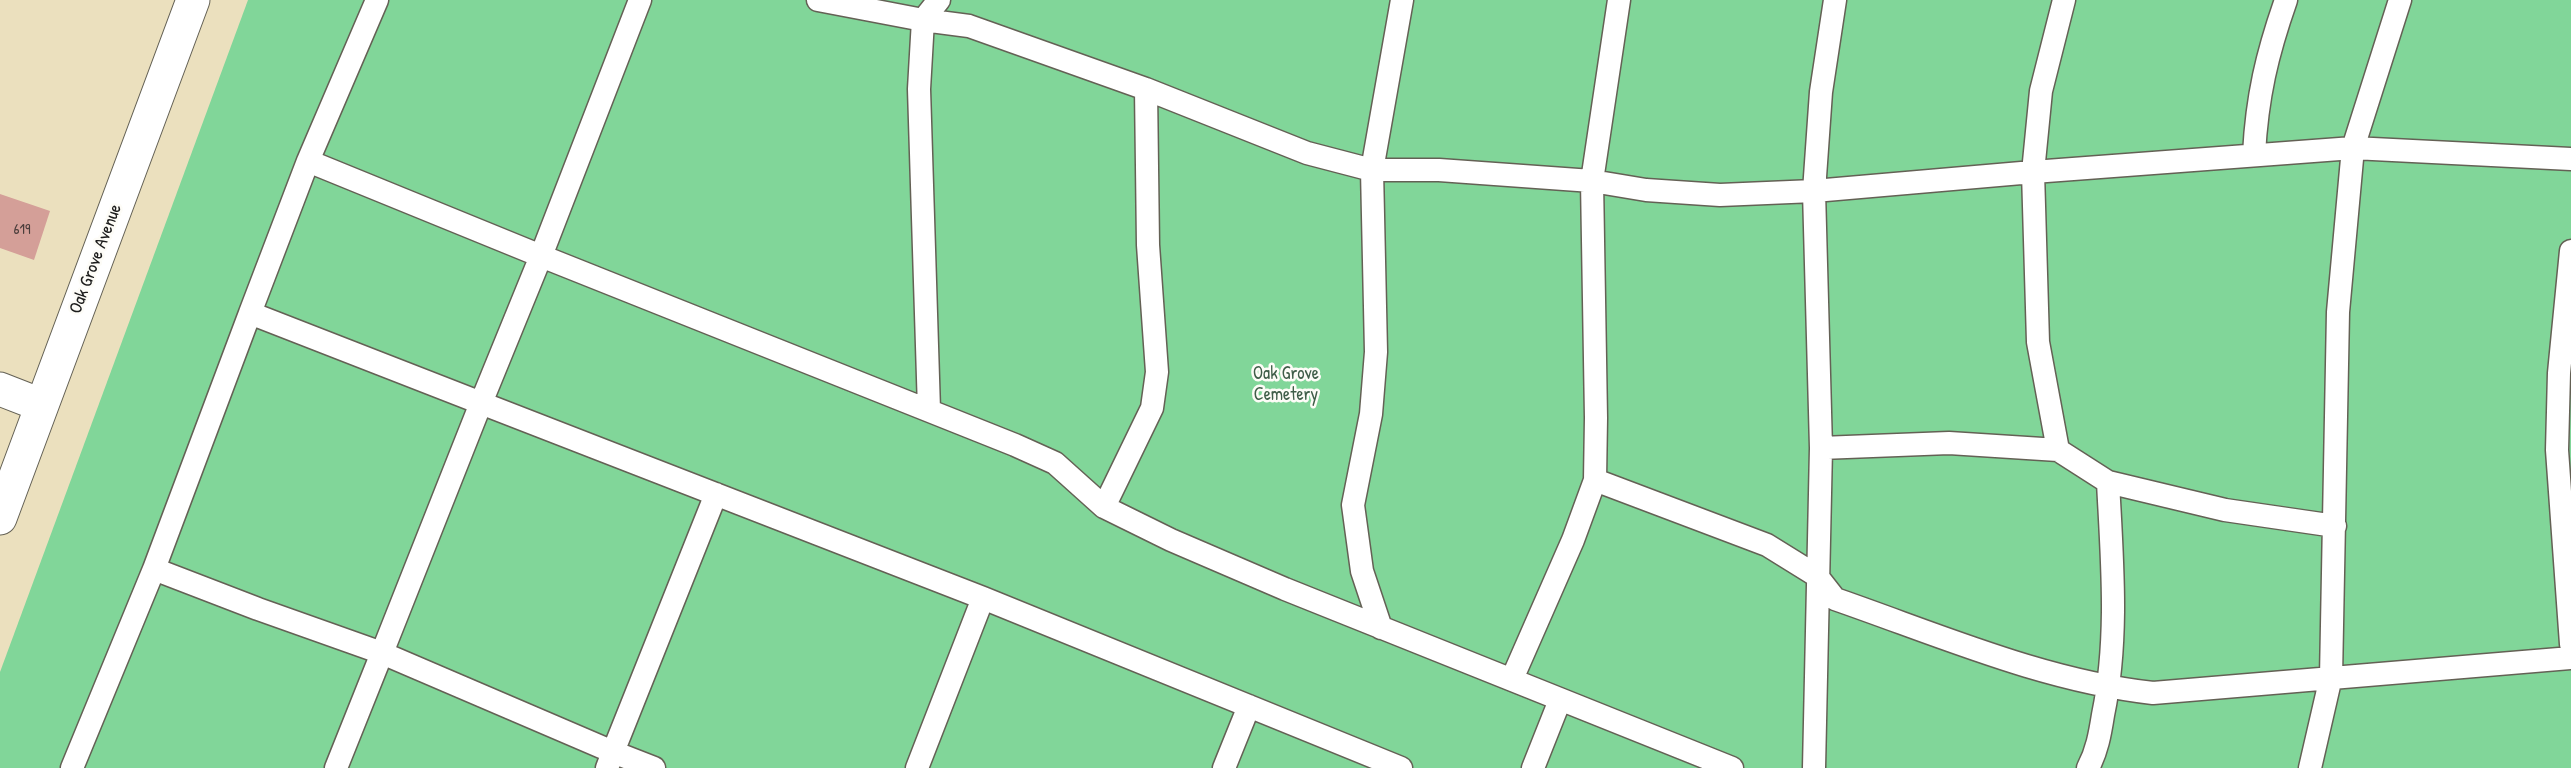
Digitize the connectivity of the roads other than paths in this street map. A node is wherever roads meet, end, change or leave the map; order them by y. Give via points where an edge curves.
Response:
1 (193, 0) edge
2 (377, 0) edge
3 (640, 0) edge
4 (818, 0) edge
5 (939, 0) edge
6 (1402, 0) edge
7 (1619, 0) edge
8 (1835, 0) edge
9 (2064, 0) edge
10 (2286, 0) edge
11 (2400, 0) edge
12 (923, 20) junction
13 (1146, 89) junction
14 (2354, 148) junction
15 (2254, 154) junction
16 (2571, 159) edge
17 (308, 160) junction
18 (1372, 171) junction
19 (2033, 172) junction
20 (1592, 181) junction
21 (1814, 191) junction
22 (2571, 251) edge
23 (541, 256) junction
24 (250, 313) junction
25 (0, 389) edge
26 (481, 403) junction
27 (41, 405) junction
28 (929, 410) junction
29 (1821, 448) junction
30 (2058, 450) junction
31 (1595, 480) junction
32 (2108, 482) junction
33 (716, 494) junction
34 (1104, 507) junction
35 (0, 518) edge
36 (2335, 526) junction
37 (154, 569) junction
38 (1817, 576) junction
39 (983, 598) junction
40 (1381, 628) junction
41 (2571, 644) edge
42 (382, 653) junction
43 (2571, 658) edge
44 (2331, 677) junction
45 (1512, 679) junction
46 (2109, 688) junction
47 (1560, 700) junction
48 (1249, 706) junction
49 (610, 760) edge
50 (72, 768) edge
51 (336, 768) edge
52 (654, 768) edge
53 (917, 768) edge
54 (1224, 768) edge
55 (1401, 768) edge
56 (1533, 768) edge
57 (1732, 768) edge
58 (1814, 768) edge
59 (2088, 768) edge
60 (2310, 768) edge

1 - 27 street, Oak Grove Avenue
2 - 17 lane
3 - 23 lane
4 - 12 lane
5 - 12 lane
6 - 18 lane
7 - 20 lane
8 - 21 lane via 1821,92
9 - 19 lane via 2041,91
10 - 15 lane via 2268,51
11 - 14 lane
12 - 13 lane via 969,26
12 - 28 lane via 919,89
13 - 18 lane via 1307,153
13 - 34 lane via 1148,245 1157,372 1152,408
14 - 15 lane
14 - 16 lane
14 - 36 lane via 2338,312
15 - 19 lane
17 - 23 lane
17 - 24 lane
18 - 20 lane via 1439,170
18 - 40 lane via 1376,352 1371,414 1353,505 1362,571
19 - 21 lane
19 - 30 lane via 2038,342
20 - 21 lane via 1646,190 1720,195
20 - 31 lane
21 - 29 lane
22 - 41 lane via 2559,373 2557,450
23 - 26 lane
23 - 28 lane
24 - 26 lane
24 - 37 lane
25 - 27 street
26 - 33 lane
26 - 42 lane
27 - 35 street, Oak Grove Avenue
28 - 34 lane via 1055,463
29 - 30 lane via 1949,443
29 - 38 lane
30 - 32 lane
31 - 38 lane via 1767,545
31 - 45 lane
32 - 36 lane via 2225,510
32 - 46 lane via 2115,606
33 - 39 lane
33 - 49 lane
34 - 40 lane via 1171,540
36 - 44 lane
37 - 42 lane
37 - 50 lane
38 - 46 lane via 1835,599 2026,666
38 - 58 lane
39 - 48 lane
39 - 53 lane
40 - 45 lane
42 - 49 lane
42 - 51 lane
43 - 44 lane
44 - 46 lane via 2153,693
44 - 60 lane
45 - 47 lane
46 - 59 lane via 2096,754
47 - 56 lane
47 - 57 lane
48 - 54 lane
48 - 55 lane
49 - 52 lane

